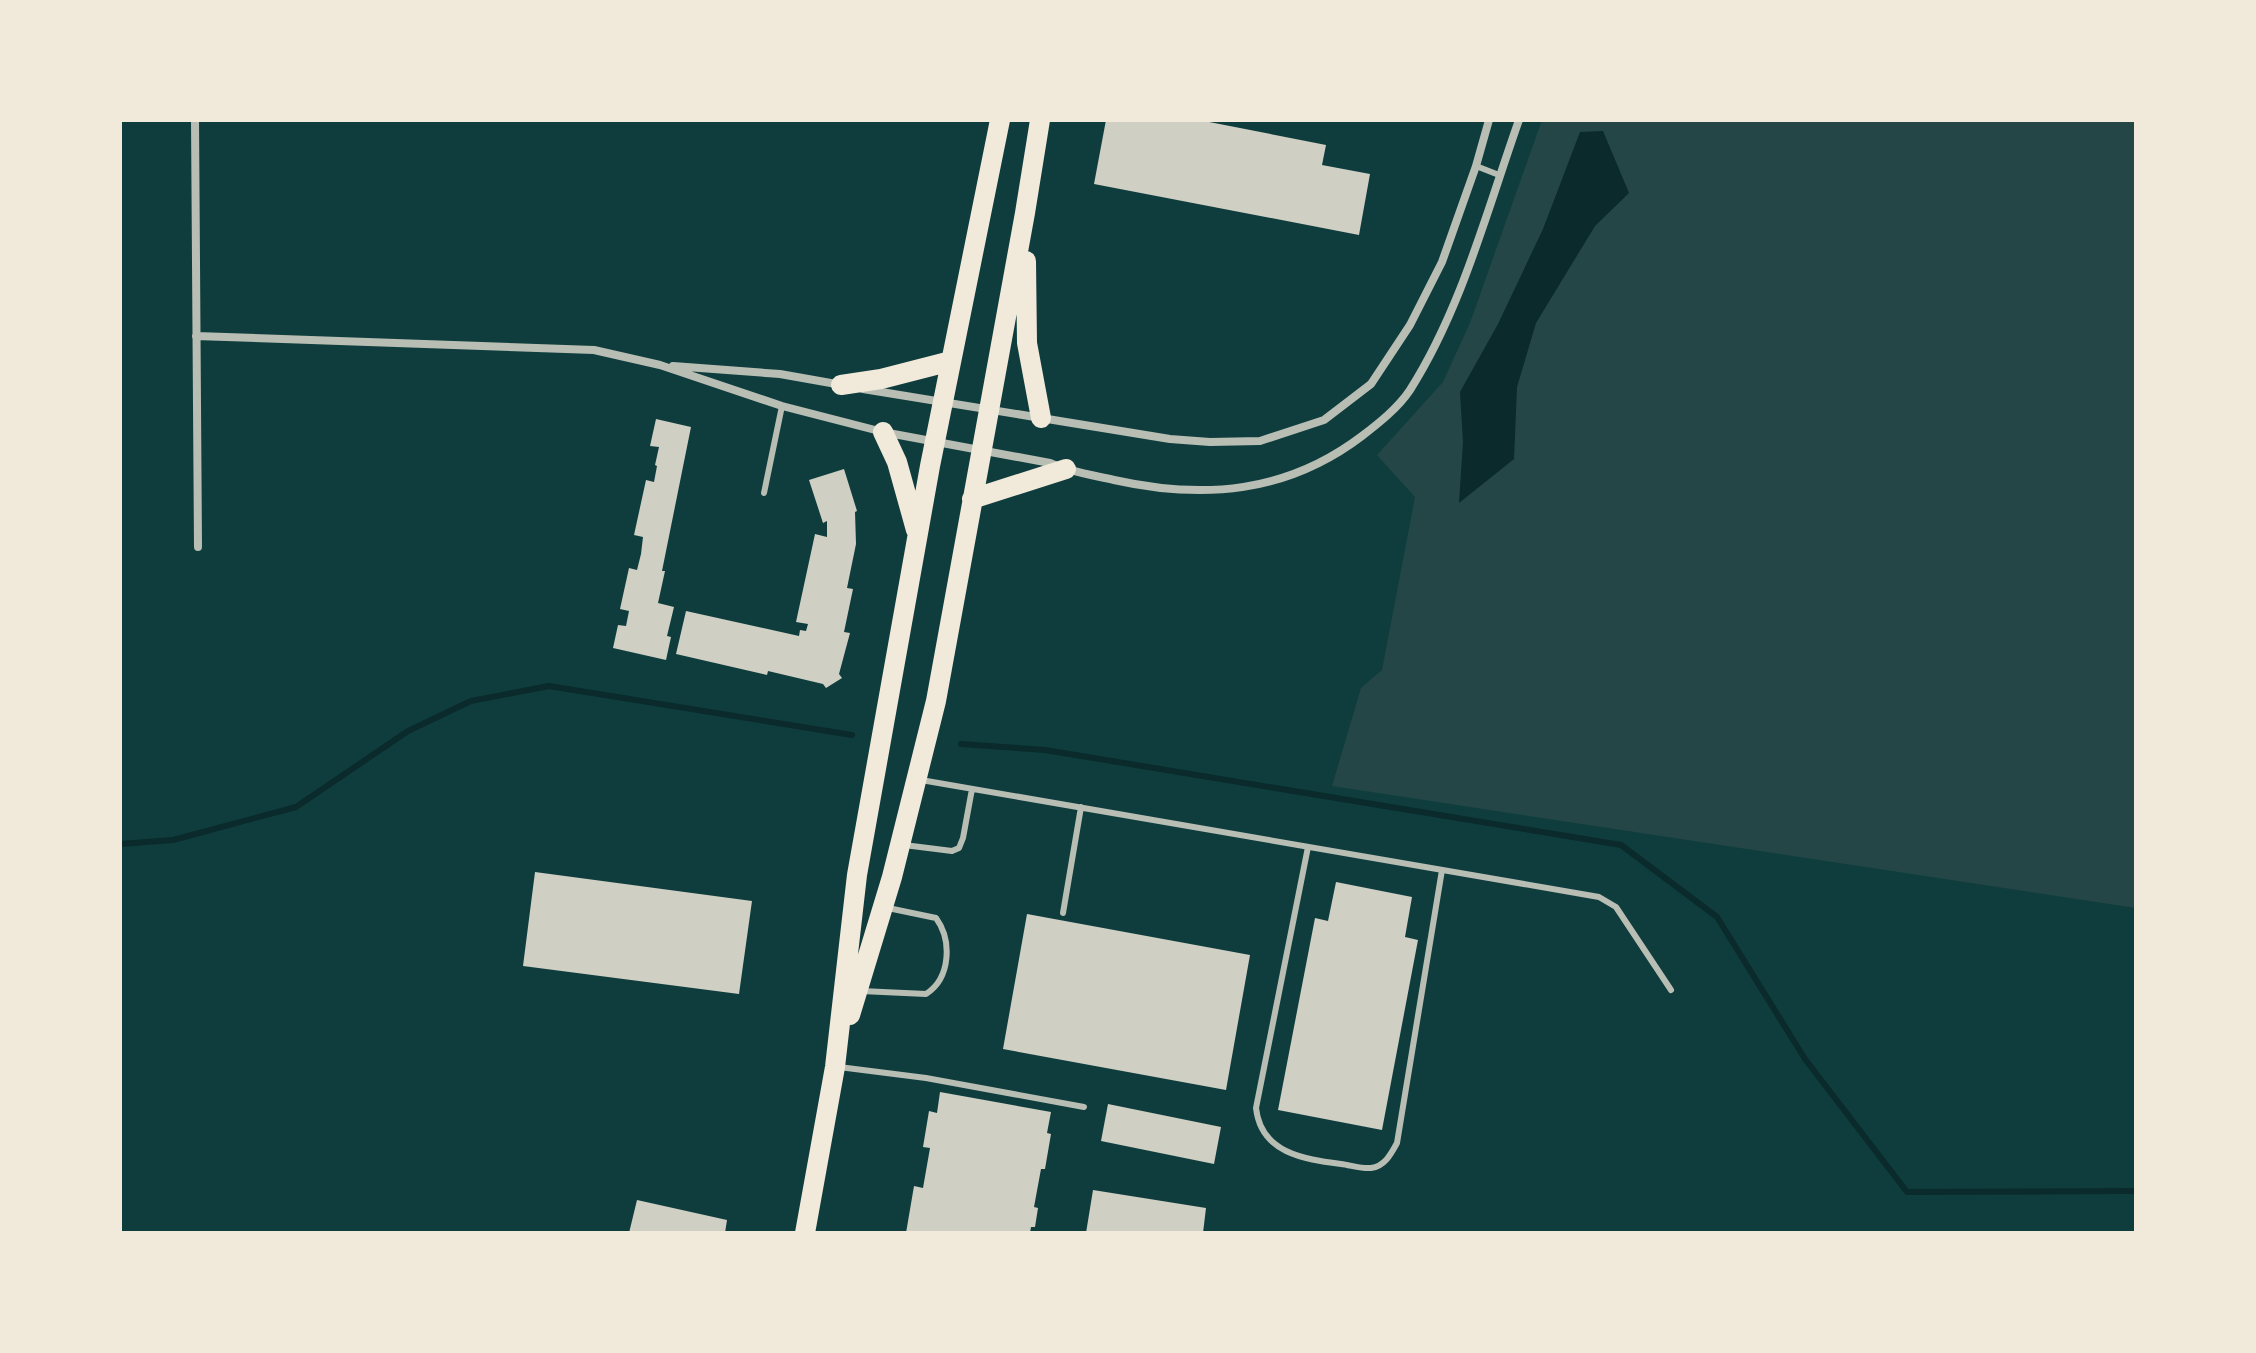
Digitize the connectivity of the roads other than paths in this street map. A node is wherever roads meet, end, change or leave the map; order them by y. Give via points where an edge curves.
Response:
1 (195, 120) edge
2 (1000, 120) edge
3 (1040, 120) edge
4 (1489, 120) edge
5 (1519, 120) edge
6 (1476, 166) junction
7 (1499, 175) junction
8 (1025, 213) junction
9 (196, 336) junction
10 (951, 361) junction
11 (660, 365) junction
12 (841, 385) junction
13 (942, 403) junction
14 (782, 406) junction
15 (989, 409) junction
16 (1041, 418) junction
17 (883, 432) junction
18 (935, 441) junction
19 (982, 450) junction
20 (1066, 469) junction
21 (764, 493) dead end
22 (972, 499) junction
23 (917, 534) junction
24 (198, 547) dead end
25 (917, 779) junction
26 (972, 789) junction
27 (1081, 807) junction
28 (901, 844) junction
29 (1308, 847) junction
30 (1442, 870) junction
31 (883, 908) junction
32 (1063, 913) dead end
33 (858, 990) junction
34 (1671, 990) dead end
35 (835, 1067) junction
36 (1084, 1107) dead end
37 (805, 1233) edge

1 - 9 street
2 - 10 main road
3 - 8 main road
4 - 6 street
5 - 7 street
6 - 7 lane
6 - 16 street via 1442,262 1410,325 1371,384 1324,420 1260,441 1210,442
7 - 20 street via 1452,306 1415,381 1381,421 1345,448 1318,465 1257,486 1229,489 1157,489
8 - 15 main road
8 - 16 main road via 1027,343
9 - 11 street via 571,348
9 - 24 street
10 - 12 main road
10 - 13 main road
11 - 12 street via 780,374
11 - 14 street
12 - 13 street
13 - 15 street
13 - 18 main road
14 - 17 street
14 - 21 lane
15 - 16 street
15 - 19 main road
17 - 18 street
17 - 23 main road
18 - 19 street
18 - 23 main road
19 - 20 street
19 - 22 main road
20 - 22 main road
22 - 25 main road
23 - 35 main road via 857,875
25 - 26 lane
25 - 28 main road
26 - 27 lane
26 - 28 lane via 959,848
27 - 29 lane
27 - 32 lane
28 - 31 main road
29 - 30 lane
29 - 30 lane via 1256,1108 1258,1126 1275,1145 1304,1158 1373,1168 1388,1159 1397,1143
30 - 34 lane via 1599,897 1616,907
31 - 33 main road
31 - 33 lane via 936,918 947,937 944,970 926,994
33 - 35 main road
35 - 36 lane
35 - 37 main road

